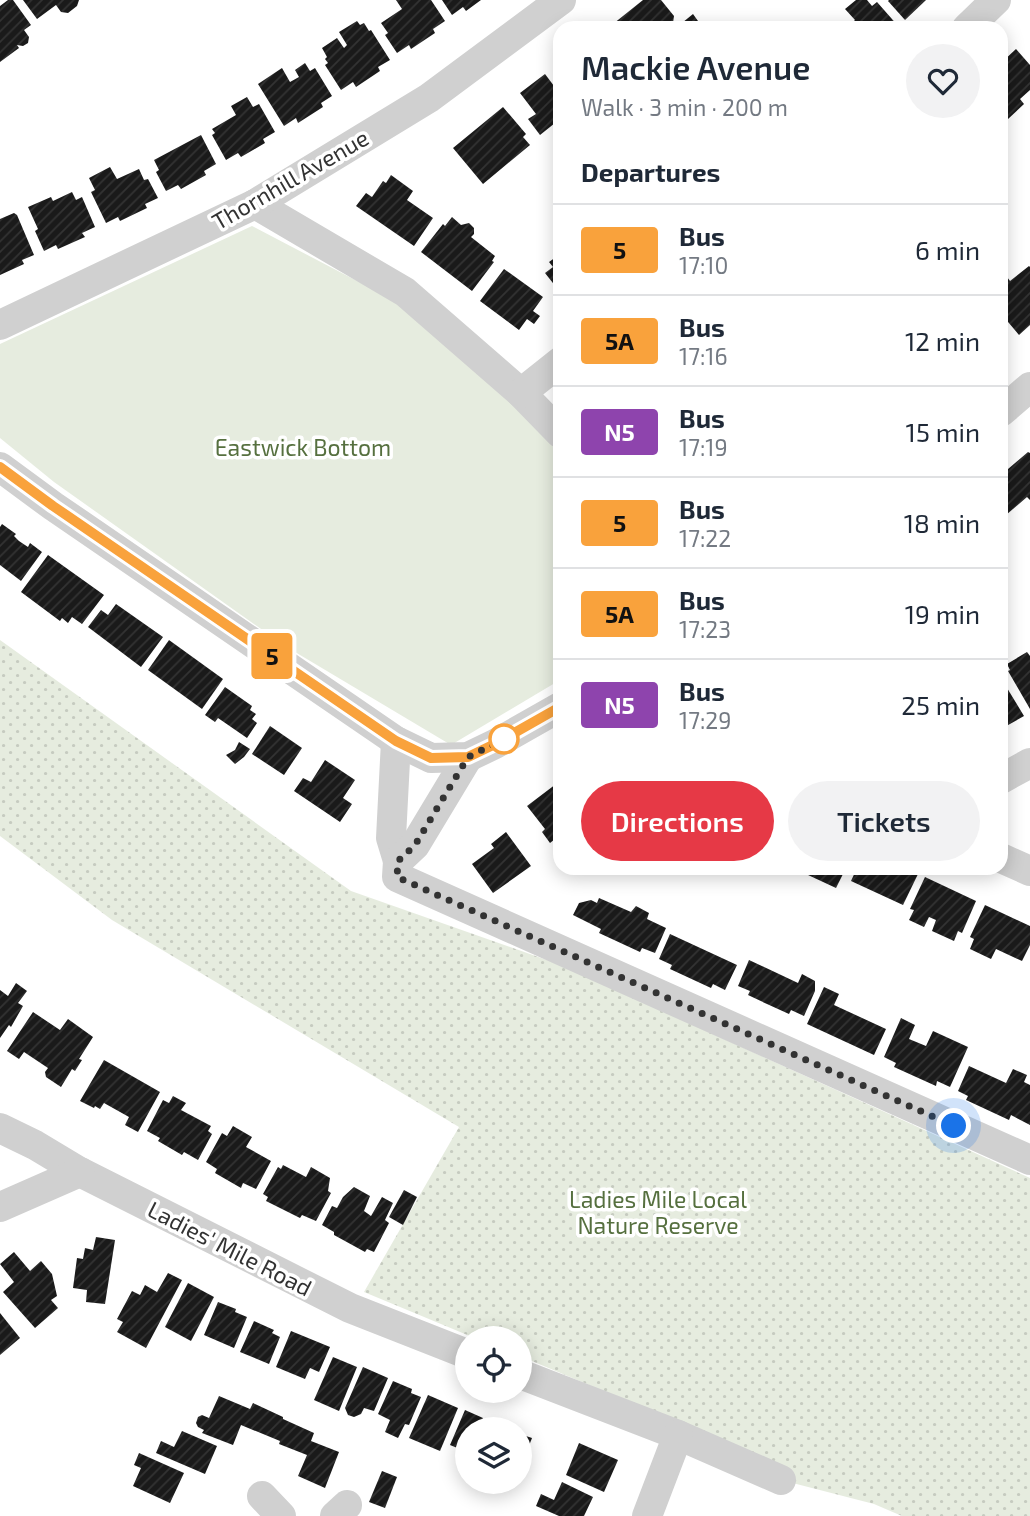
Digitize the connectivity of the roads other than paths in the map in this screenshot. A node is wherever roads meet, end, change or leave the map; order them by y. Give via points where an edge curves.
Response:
1 (561, 0) edge
2 (996, 0) edge
3 (974, 21) edge
4 (254, 204) junction
5 (0, 325) edge
6 (553, 368) edge
7 (1030, 387) edge
8 (522, 393) junction
9 (1008, 406) edge
10 (553, 426) edge
11 (0, 467) edge
12 (553, 711) edge
13 (396, 741) junction
14 (468, 757) junction
15 (1030, 763) edge
16 (1008, 775) edge
17 (398, 861) junction
18 (0, 1128) edge
19 (1030, 1160) edge
20 (80, 1172) junction
21 (1, 1200) edge
22 (455, 1349) edge
23 (532, 1379) edge
24 (678, 1435) junction
25 (781, 1480) dead end
26 (647, 1516) edge

1 - 4 street, Thornhill Avenue via 429,98
2 - 3 street
4 - 5 street, Thornhill Avenue
4 - 8 street via 405,292
6 - 8 street
7 - 9 street
8 - 10 street
11 - 13 street
12 - 14 street
13 - 14 street via 431,758
13 - 17 street via 391,838
14 - 17 street via 415,845
15 - 16 street
17 - 19 street via 397,877
18 - 20 street, Ladies' Mile Road
20 - 21 street
20 - 22 street, Ladies' Mile Road via 350,1308
23 - 24 street
24 - 25 street
24 - 26 street

